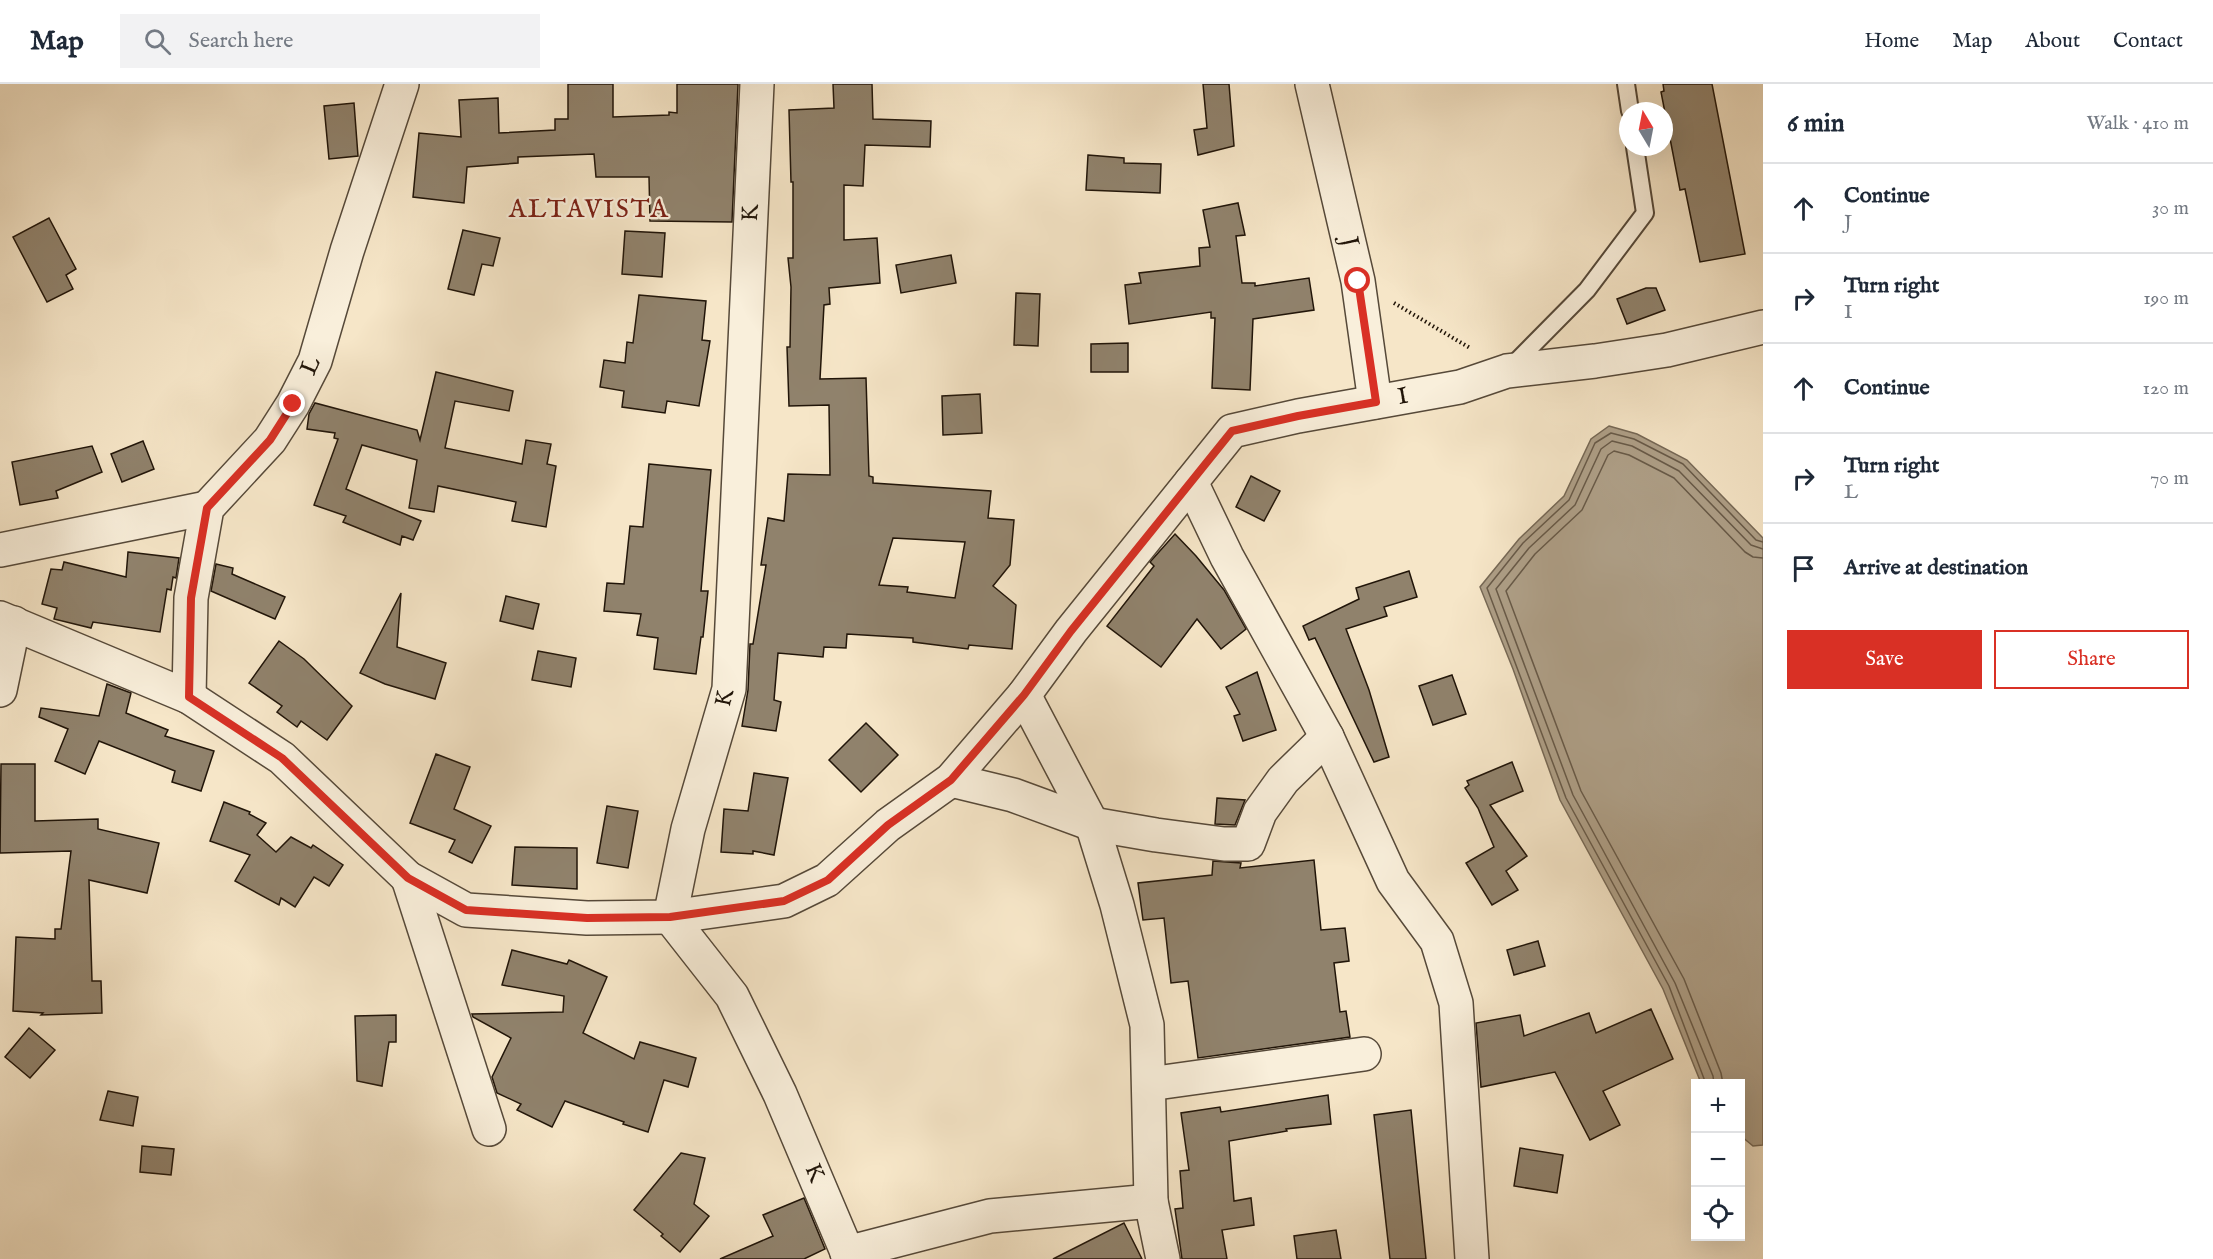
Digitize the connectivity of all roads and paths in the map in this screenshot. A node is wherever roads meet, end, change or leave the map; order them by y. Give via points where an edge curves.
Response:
1 (402, 84) edge
2 (757, 84) edge
3 (1312, 84) edge
4 (1626, 84) edge
5 (1629, 102) edge
6 (1636, 156) edge
7 (1358, 281) junction
8 (1763, 327) edge
9 (1507, 371) junction
10 (1376, 402) junction
11 (1191, 482) junction
12 (207, 508) junction
13 (0, 550) edge
14 (7, 621) edge
15 (0, 690) edge
16 (1024, 695) junction
17 (189, 697) junction
18 (1327, 737) junction
19 (951, 780) junction
20 (1092, 824) junction
21 (408, 878) junction
22 (670, 917) junction
23 (1364, 1054) dead end
24 (1149, 1084) junction
25 (489, 1129) dead end
26 (1151, 1201) junction
27 (849, 1256) edge
28 (1163, 1259) edge
29 (1472, 1259) edge

1 - 12 street, L via 315,361 270,440
2 - 22 street, K via 729,689 688,829
3 - 7 street, J
4 - 5 lane
6 - 9 lane via 1645,213 1587,290
7 - 9 path
7 - 10 street, J
8 - 9 street, I via 1667,350
9 - 10 street, I via 1460,387
10 - 11 street, I via 1232,431
11 - 16 street, I
11 - 18 street via 1227,557
12 - 13 street
12 - 17 street via 191,598
14 - 15 street
14 - 17 street
16 - 19 street, I
16 - 20 street
17 - 21 street via 282,758
18 - 20 street via 1283,780 1260,812 1248,844 1224,844
18 - 29 street via 1393,882 1437,941 1456,1004
19 - 20 street via 1013,795
19 - 22 street, I via 888,825 828,880 784,901
20 - 24 street via 1118,905 1147,1025
21 - 22 street, I via 466,910 587,918
21 - 25 street
22 - 27 street, K via 732,996 780,1094
23 - 24 street
24 - 26 street
26 - 27 street via 990,1216
26 - 28 street

